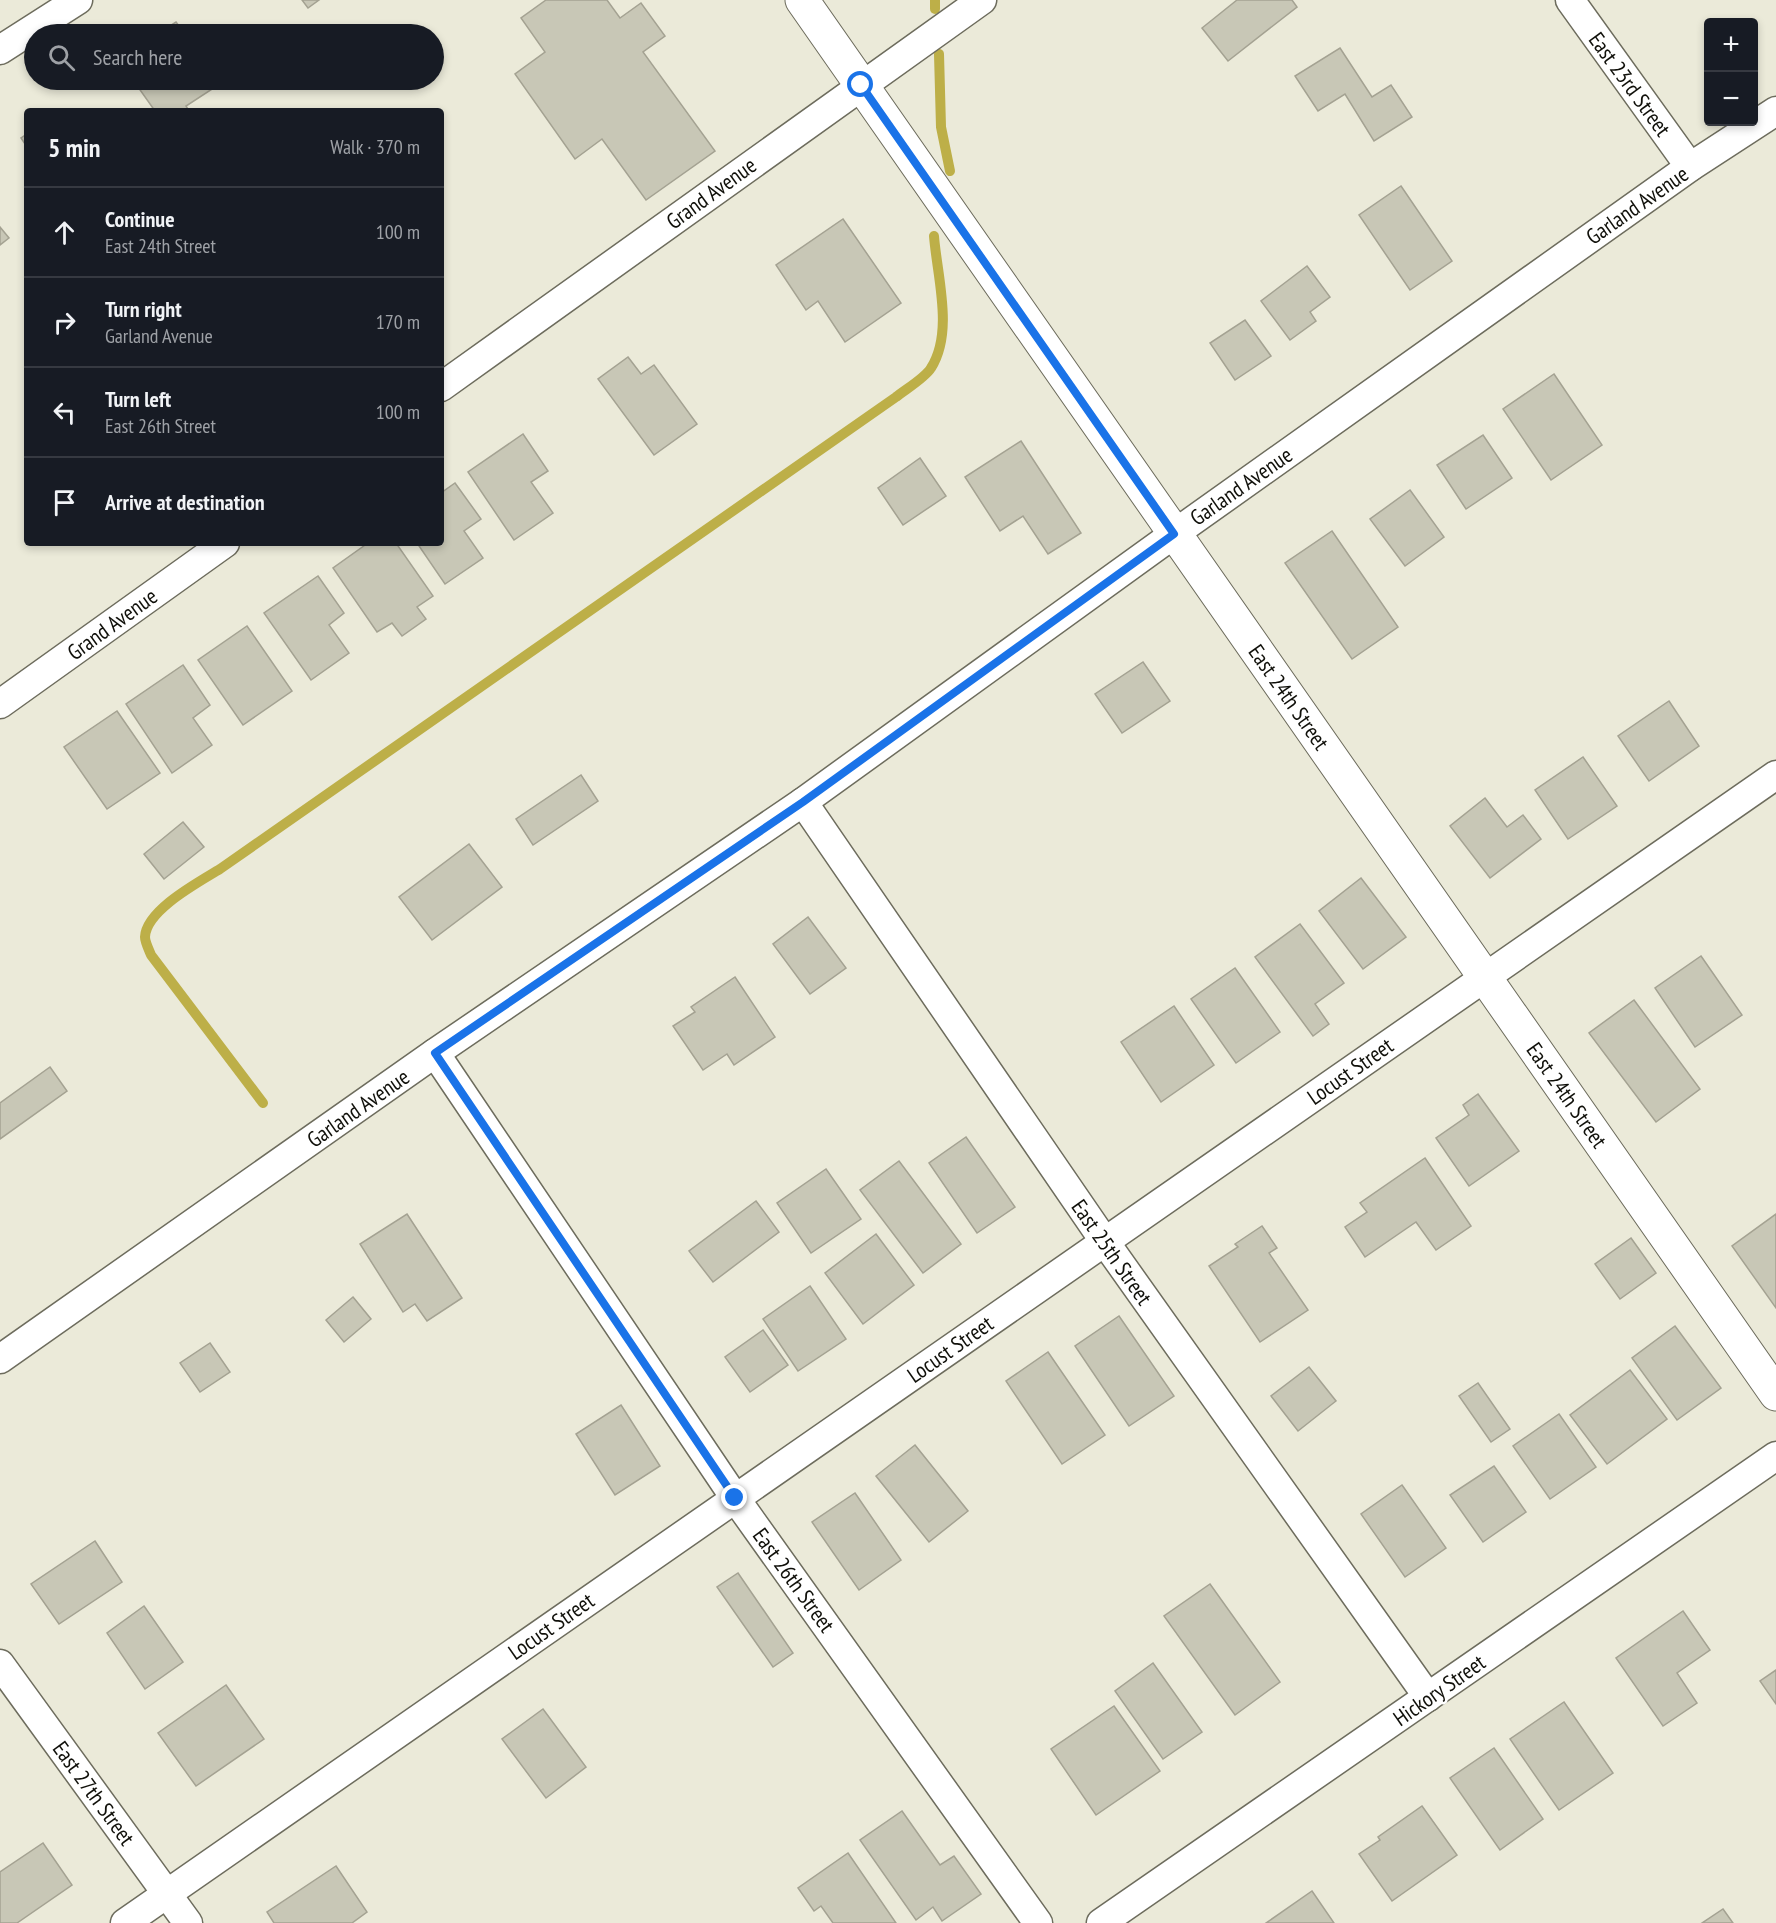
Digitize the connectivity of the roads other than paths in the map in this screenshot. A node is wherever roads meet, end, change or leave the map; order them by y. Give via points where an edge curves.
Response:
1 (78, 0) edge
2 (802, 0) edge
3 (982, 0) edge
4 (1570, 0) edge
5 (41, 24) edge
6 (24, 35) edge
7 (0, 50) edge
8 (861, 85) junction
9 (1776, 111) edge
10 (1690, 168) junction
11 (444, 385) edge
12 (1174, 534) junction
13 (221, 546) edge
14 (0, 704) edge
15 (1776, 775) edge
16 (803, 802) junction
17 (1485, 977) junction
18 (435, 1053) junction
19 (1105, 1242) junction
20 (0, 1359) edge
21 (1776, 1394) edge
22 (1776, 1456) edge
23 (735, 1498) junction
24 (0, 1664) edge
25 (1428, 1697) junction
26 (168, 1893) junction
27 (125, 1923) edge
28 (188, 1923) edge
29 (1038, 1923) edge
30 (1101, 1923) edge

1 - 5 street
2 - 8 main road, East 24th Street
3 - 8 street, Grand Avenue
4 - 10 street, East 23rd Street
6 - 7 street
8 - 11 street, Grand Avenue
8 - 12 main road, East 24th Street
9 - 10 street, Garland Avenue
10 - 12 street, Garland Avenue
12 - 16 street, Garland Avenue
12 - 17 main road, East 24th Street
13 - 14 street, Grand Avenue
15 - 17 street, Locust Street
16 - 18 street, Garland Avenue
16 - 19 street, East 25th Street
17 - 19 street, Locust Street
17 - 21 main road, East 24th Street
18 - 20 street, Garland Avenue
18 - 23 street, East 26th Street
19 - 23 street, Locust Street
19 - 25 street, East 25th Street
22 - 25 street, Hickory Street
23 - 26 street, Locust Street
23 - 29 street, East 26th Street
24 - 26 street, East 27th Street
25 - 30 street, Hickory Street
26 - 27 street, Locust Street
26 - 28 street, East 27th Street

